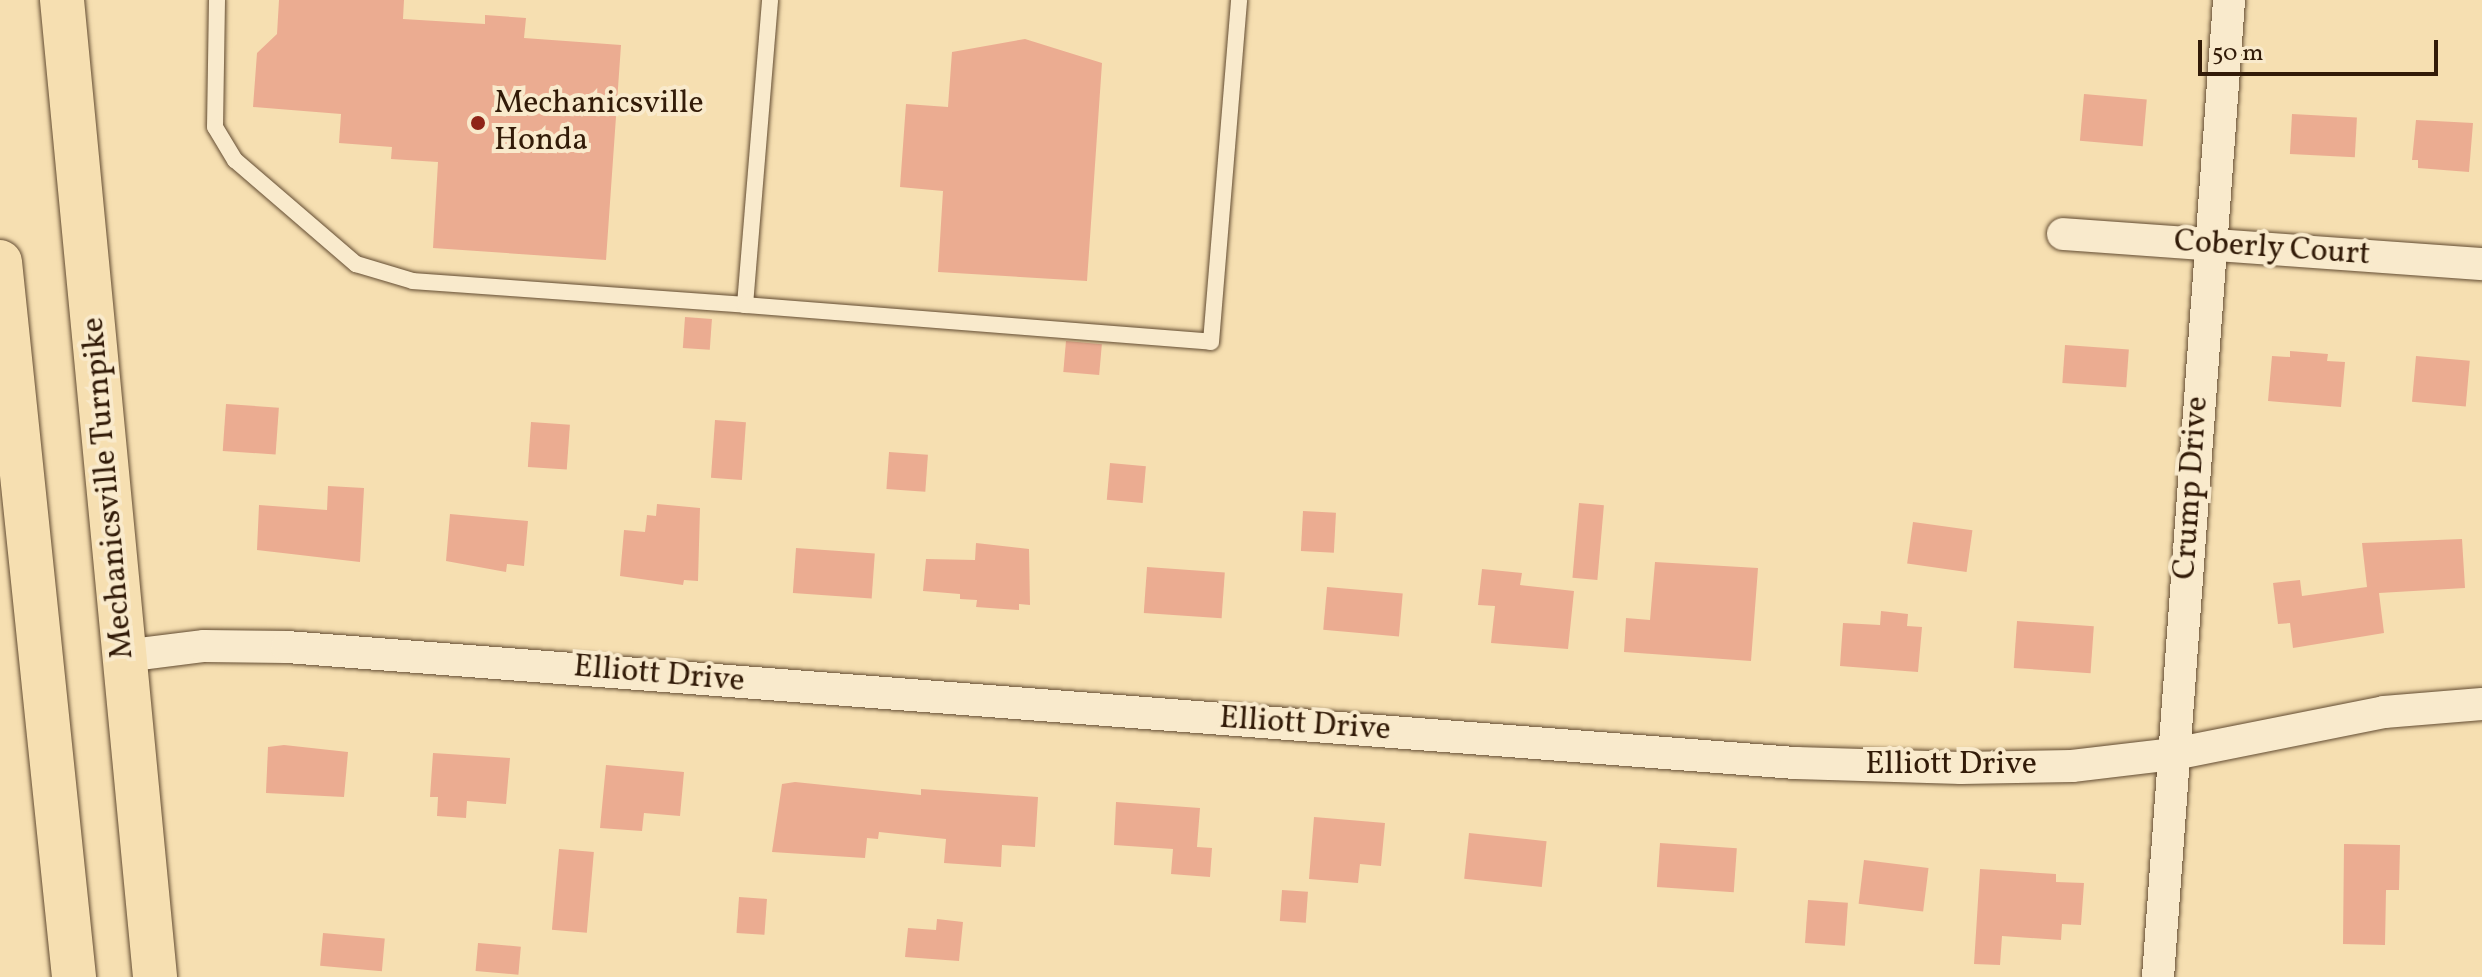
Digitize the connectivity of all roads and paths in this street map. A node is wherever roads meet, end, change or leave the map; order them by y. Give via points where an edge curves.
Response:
1 (62, 0) edge
2 (217, 0) edge
3 (770, 0) edge
4 (1239, 0) edge
5 (2229, 0) edge
6 (2063, 234) dead end
7 (2208, 244) junction
8 (0, 262) edge
9 (2482, 264) edge
10 (745, 305) junction
11 (124, 656) junction
12 (2482, 704) edge
13 (2174, 754) junction
14 (74, 977) edge
15 (155, 977) edge
16 (2158, 977) edge

1 - 11 highway, Mechanicsville Turnpike
2 - 10 lane via 215,127 235,160 356,264 413,281
3 - 10 lane
4 - 10 lane via 1211,342
5 - 7 street, Crump Drive
6 - 7 street, Coberly Court
7 - 9 street, Coberly Court
7 - 13 street, Crump Drive
8 - 14 highway
11 - 13 street, Elliott Drive via 204,646 287,647 1796,763 2072,766
11 - 15 highway, Mechanicsville Turnpike
12 - 13 street, Elliott Drive via 2384,712
13 - 16 street, Crump Drive

